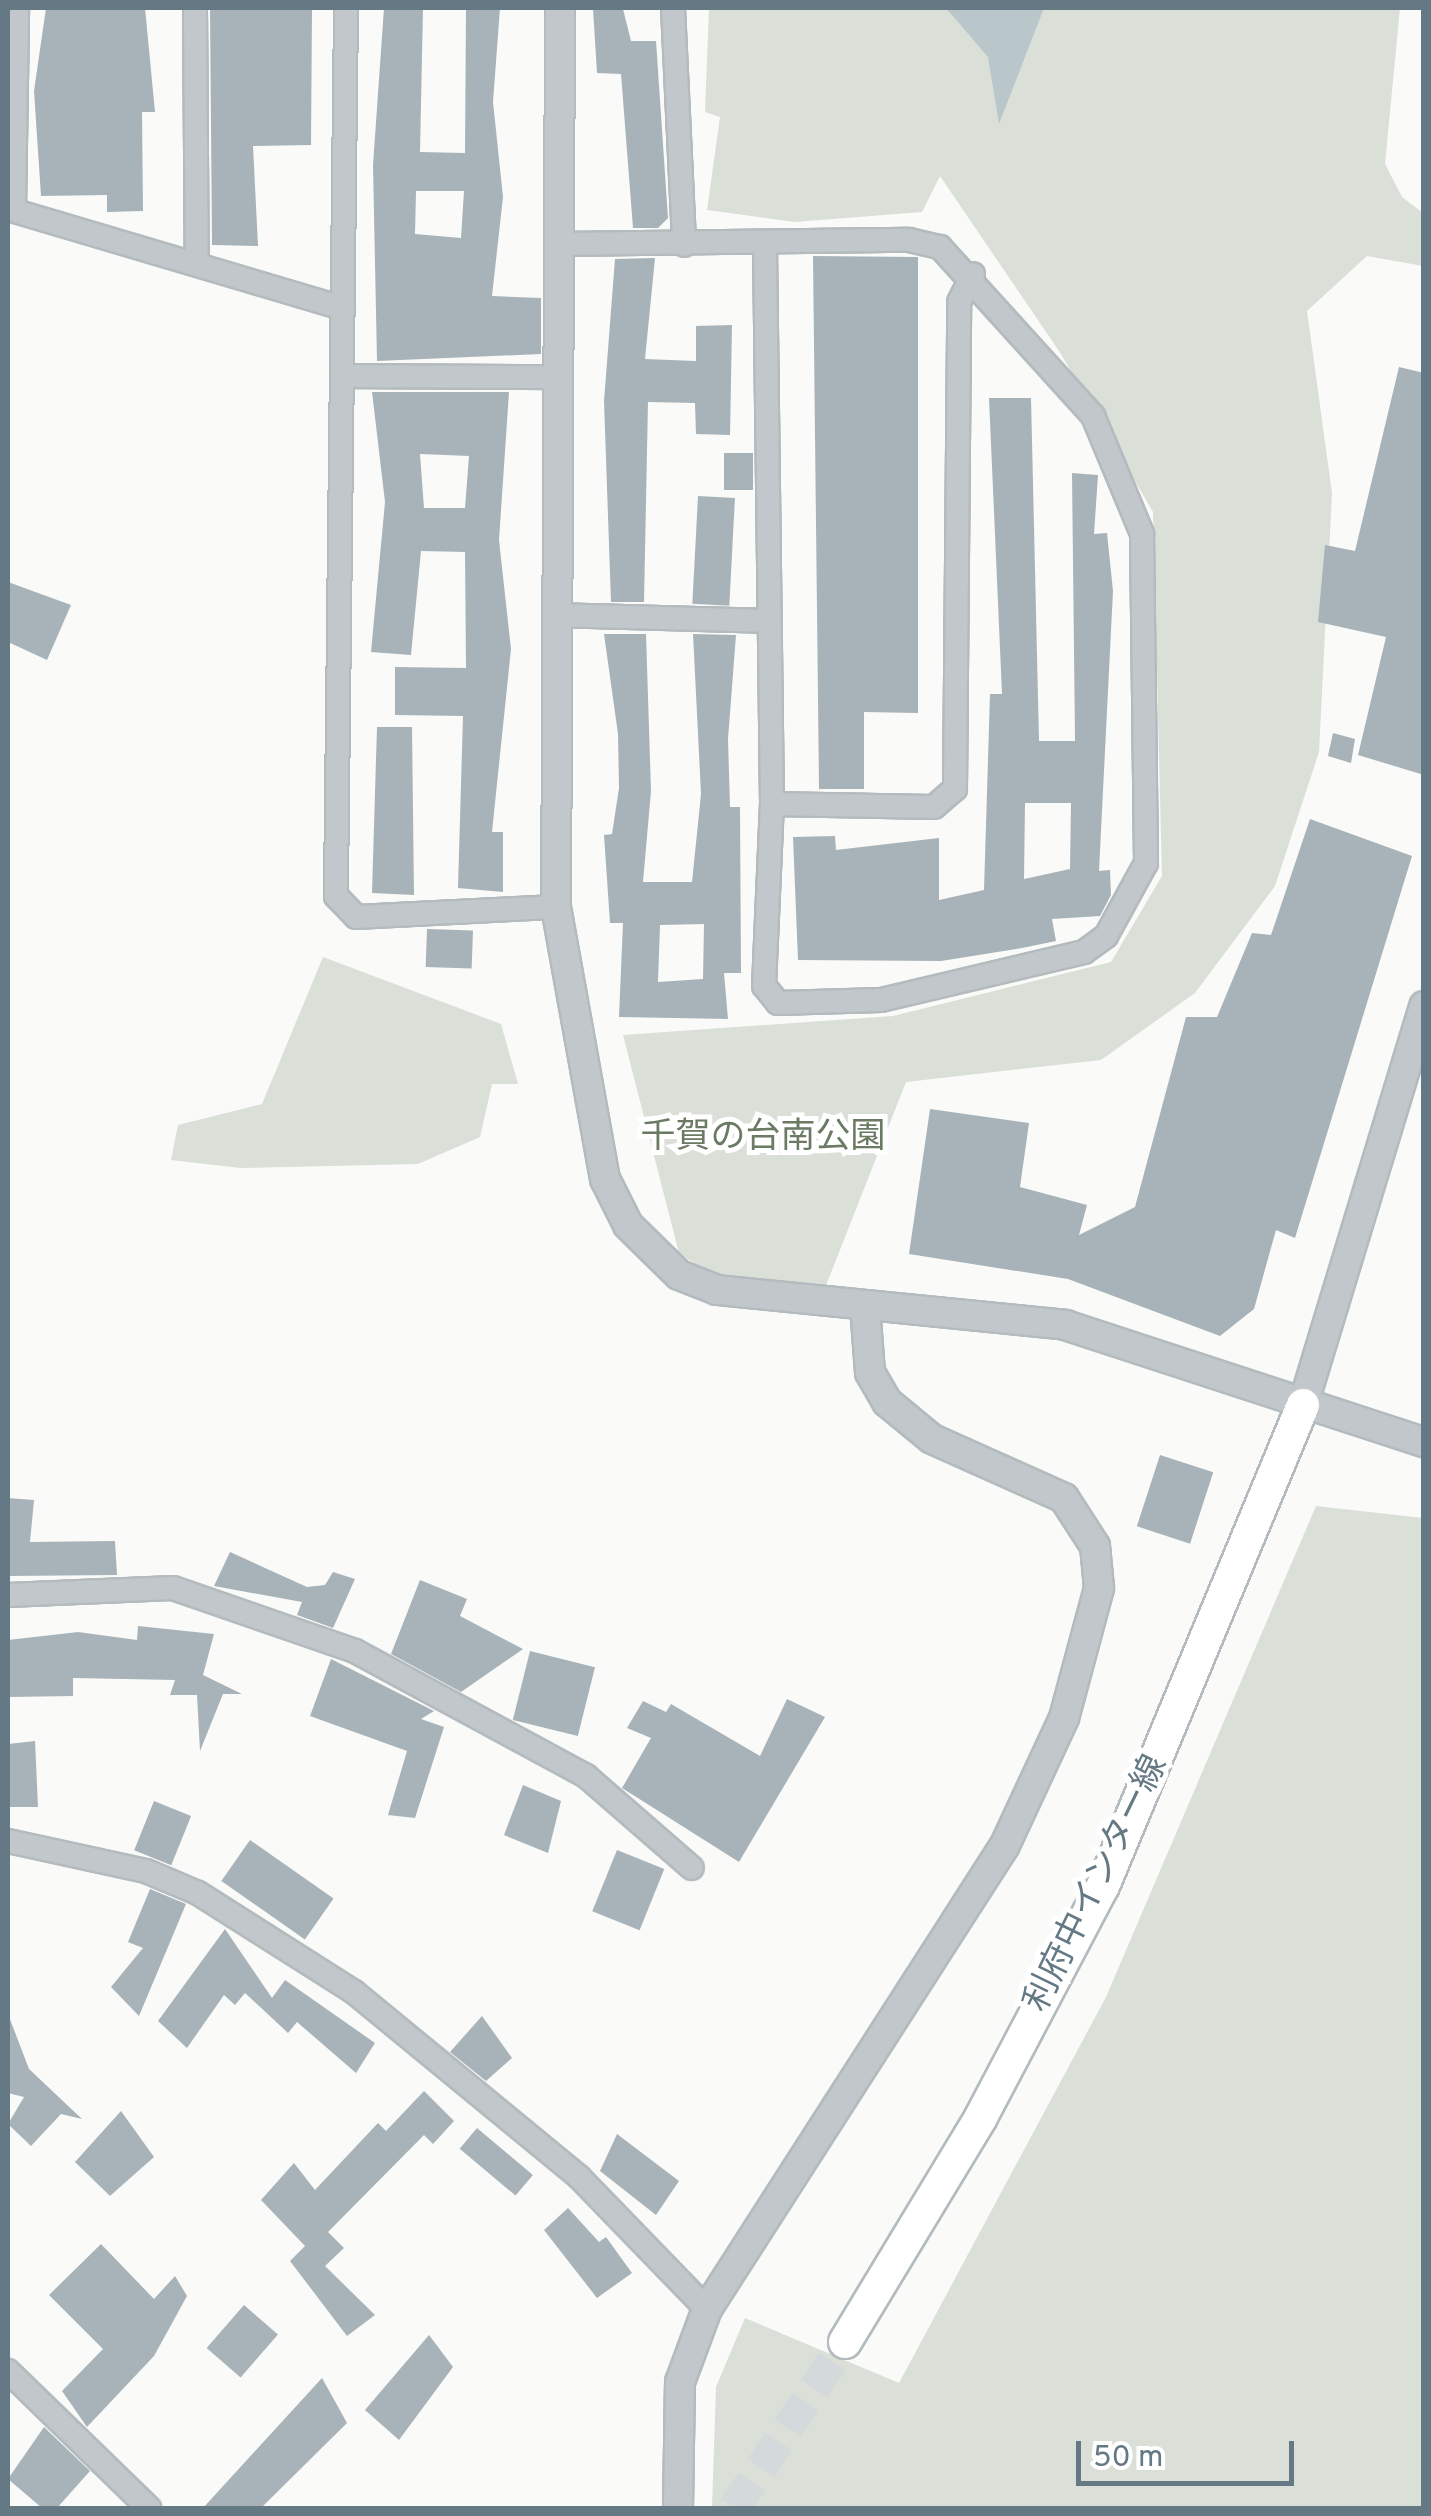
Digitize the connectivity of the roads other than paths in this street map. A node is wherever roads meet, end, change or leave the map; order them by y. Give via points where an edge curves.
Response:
1 (17, 8) edge
2 (195, 8) edge
3 (346, 8) edge
4 (560, 8) edge
5 (673, 8) edge
6 (11, 210) edge
7 (558, 244) junction
8 (684, 245) junction
9 (765, 246) junction
10 (197, 263) junction
11 (973, 274) junction
12 (343, 308) junction
13 (342, 376) junction
14 (557, 376) junction
15 (554, 614) junction
16 (769, 621) junction
17 (772, 804) junction
18 (556, 907) junction
19 (1424, 1006) edge
20 (865, 1307) junction
21 (1303, 1404) junction
22 (1424, 1442) edge
23 (8, 1595) edge
24 (8, 1841) edge
25 (692, 1868) dead end
26 (707, 2309) junction
27 (845, 2342) tunnel mouth
28 (8, 2370) edge
29 (148, 2508) edge
30 (678, 2508) edge

1 - 6 street
2 - 10 street
3 - 12 street
4 - 7 street
5 - 8 street
6 - 10 street
7 - 8 street
7 - 14 street
8 - 9 street
9 - 11 street via 908,240 940,247
9 - 16 street
10 - 12 street
11 - 17 street via 959,302 955,788 934,806
11 - 17 street via 1093,416 1142,534 1140,877 1106,936 1084,952 881,1000 778,1002 764,986
12 - 13 street
13 - 14 street
13 - 18 street via 336,896 356,917
14 - 15 street
15 - 16 street
15 - 18 street
16 - 17 street
18 - 20 street via 605,1179 628,1225 678,1275 717,1290
19 - 21 street
20 - 21 street via 1064,1325
20 - 26 street via 870,1372 887,1402 932,1439 1064,1498 1094,1546 1099,1588 1064,1718 1005,1846
21 - 22 street
21 - 27 main road, 利府中インター線 via 1103,1886 981,2117
23 - 25 street via 173,1588 355,1651 586,1776
24 - 26 street via 146,1872 198,1893 354,1992 579,2177
26 - 30 street via 677,2402
28 - 29 street

